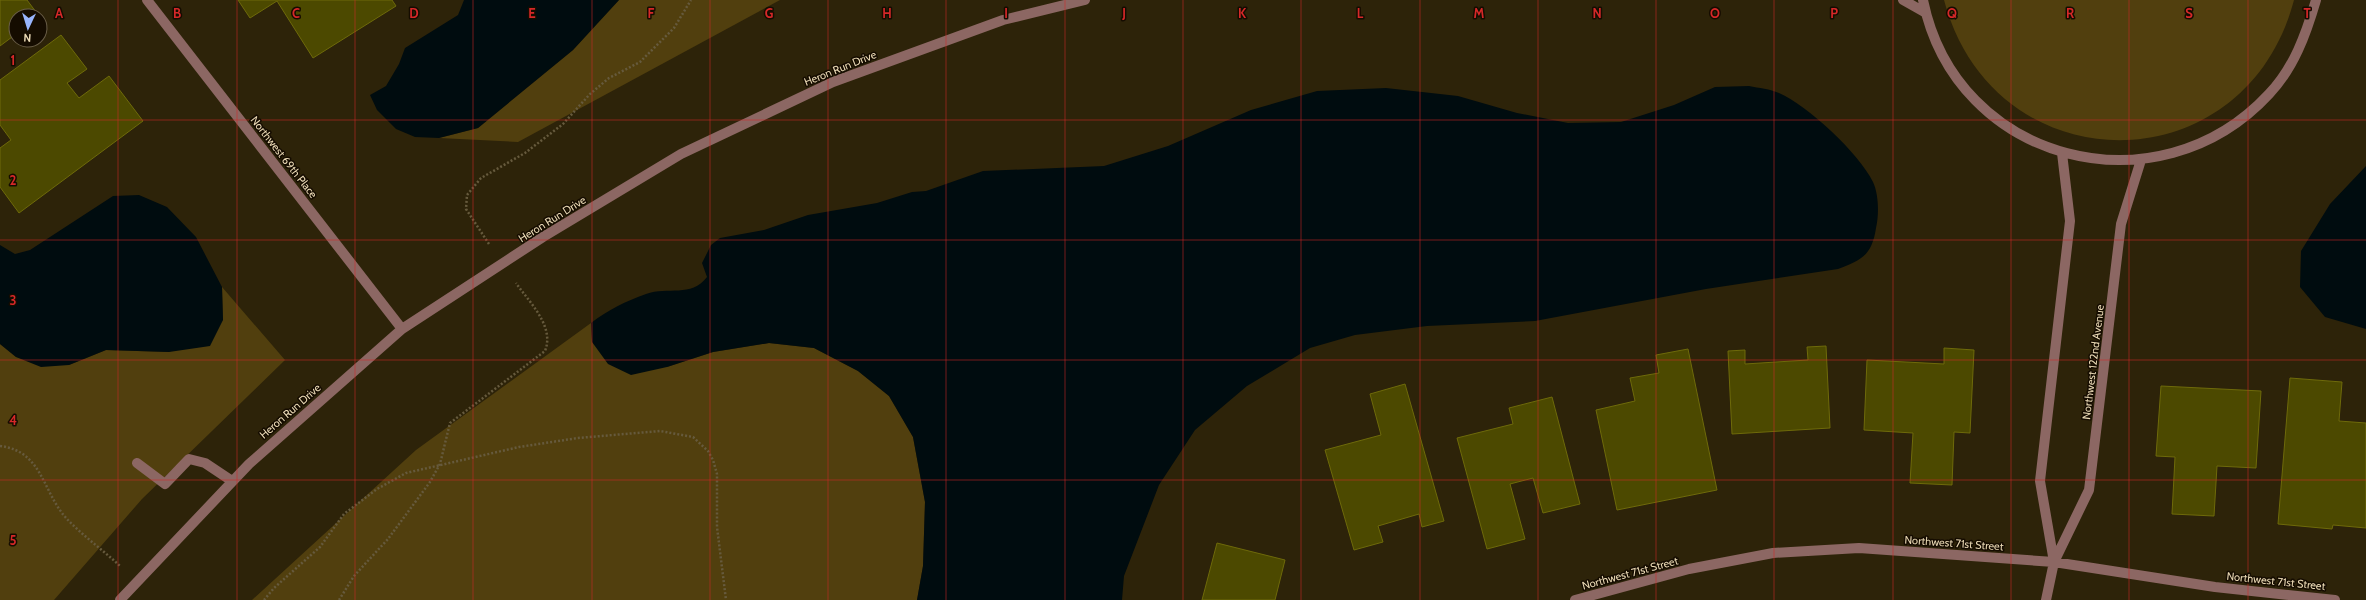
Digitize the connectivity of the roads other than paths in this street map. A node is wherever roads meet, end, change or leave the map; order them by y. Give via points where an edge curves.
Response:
1 (147, 0) edge
2 (1085, 0) edge
3 (1903, 0) edge
4 (1923, 0) edge
5 (2316, 0) edge
6 (1926, 13) junction
7 (2062, 153) junction
8 (2141, 160) junction
9 (402, 329) junction
10 (137, 464) dead end
11 (232, 481) junction
12 (2054, 562) junction
13 (120, 600) edge
14 (1575, 600) edge
15 (2046, 600) edge
16 (2335, 600) edge

1 - 9 street, Northwest 69th Place
2 - 9 street, Heron Run Drive via 1003,20 833,82 682,154
3 - 6 street
4 - 6 street
5 - 8 street via 2307,30 2292,64 2270,93 2243,119 2212,139 2177,153
6 - 7 street via 1937,46 1954,75 1975,101 2001,123 2030,141
7 - 8 street via 2101,160
7 - 12 street, Northwest 122nd Avenue via 2070,221 2040,481
8 - 12 street, Northwest 122nd Avenue via 2122,224 2089,490
9 - 11 street, Heron Run Drive via 248,464
10 - 11 street via 165,484 189,459 205,462
11 - 13 street, Heron Run Drive
12 - 14 street, Northwest 71st Street via 1859,548 1773,553 1689,569
12 - 15 street, Northwest 122nd Avenue
12 - 16 street, Northwest 71st Street via 2215,586

